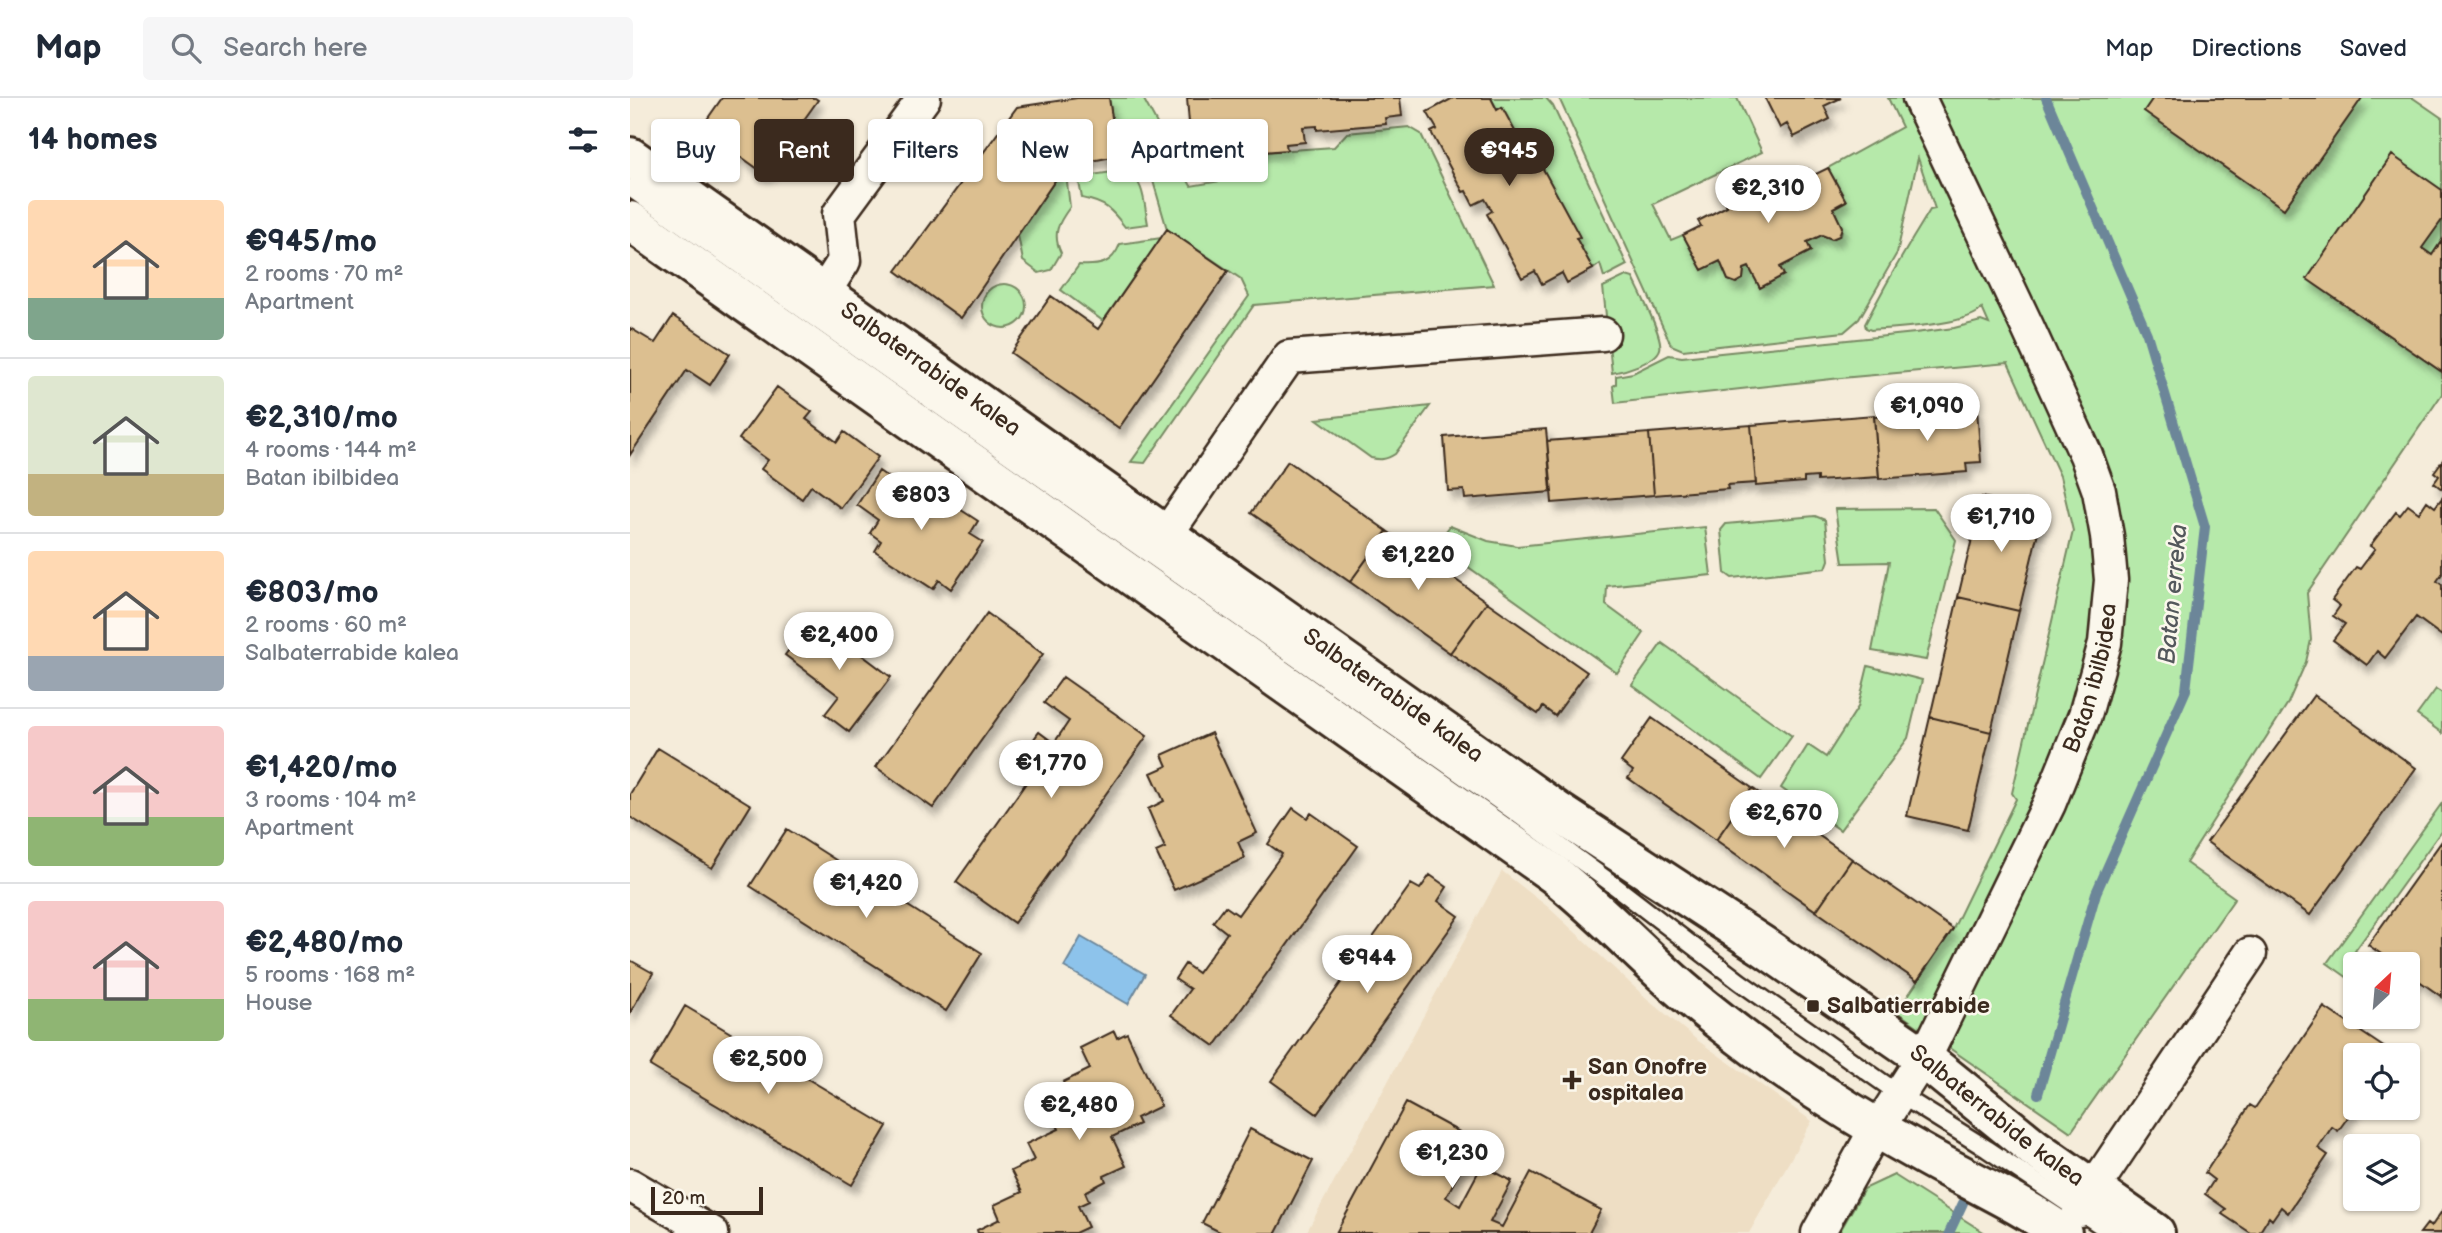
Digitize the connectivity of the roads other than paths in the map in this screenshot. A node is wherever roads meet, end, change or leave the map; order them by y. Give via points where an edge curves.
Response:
1 (924, 98) edge
2 (1919, 98) edge
3 (630, 157) edge
4 (630, 188) edge
5 (630, 221) edge
6 (823, 294) junction
7 (1603, 334) dead end
8 (1167, 535) junction
9 (2250, 954) dead end
10 (1923, 1057) junction
11 (1899, 1094) junction
12 (1878, 1128) junction
13 (630, 1185) edge
14 (2078, 1211) edge
15 (712, 1233) edge
16 (1818, 1233) edge
17 (2112, 1233) edge
18 (2155, 1233) edge

1 - 6 street via 839,214 844,261
2 - 10 street, Batan ibilbidea via 2086,455 2099,491 2110,580 2105,643 2085,715 2049,804
3 - 6 street, Salbaterrabide kalea
4 - 11 lane, Salbaterrabide kalea via 1502,803 1740,982
5 - 12 street, Salbaterrabide kalea via 1554,874 1736,1034
6 - 8 street, Salbaterrabide kalea
7 - 8 street via 1289,357
8 - 10 street, Salbaterrabide kalea via 1558,812
9 - 14 street
10 - 11 street, Batan ibilbidea
10 - 14 street, Salbaterrabide kalea via 2034,1147
11 - 12 street, Batan ibilbidea
11 - 14 lane, Salbaterrabide kalea
12 - 14 street, Salbaterrabide kalea via 2034,1213
12 - 16 street, Batan ibilbidea
13 - 15 street
14 - 17 lane, Salbaterrabide kalea
14 - 18 street, Salbaterrabide kalea

